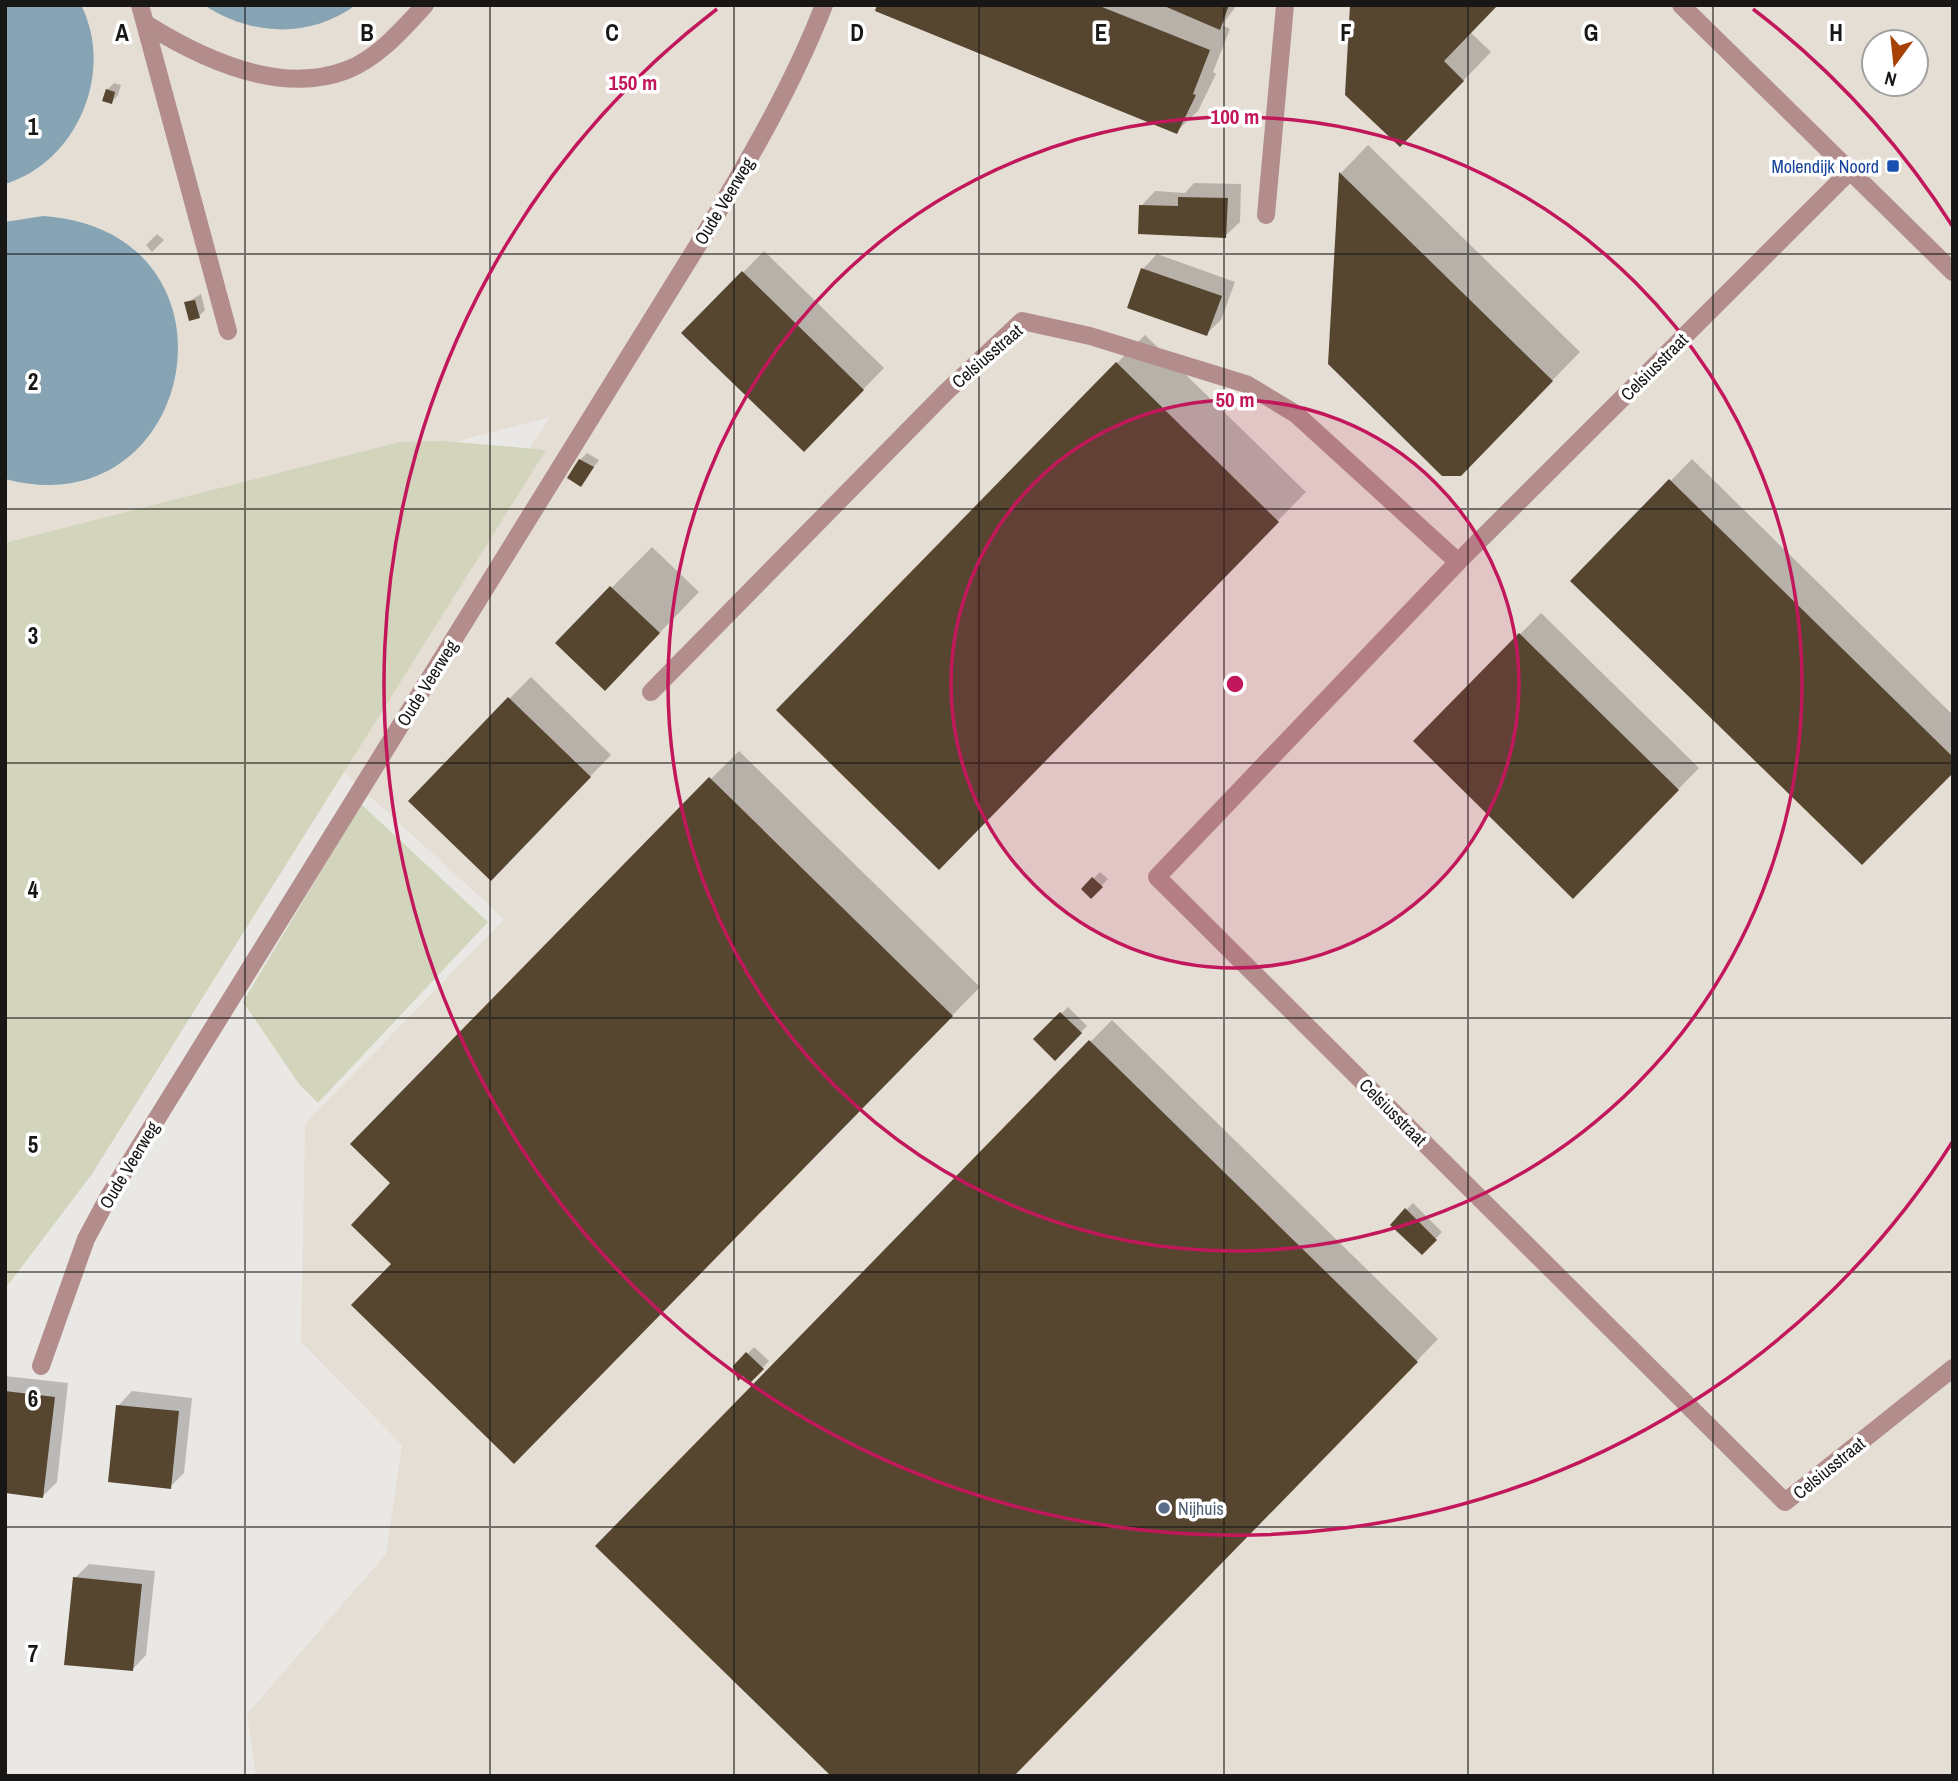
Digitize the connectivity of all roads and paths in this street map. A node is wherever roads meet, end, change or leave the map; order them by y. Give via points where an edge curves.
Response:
1 (140, 5) edge
2 (425, 5) edge
3 (824, 5) edge
4 (1284, 5) edge
5 (1681, 5) edge
6 (146, 24) junction
7 (1849, 172) junction
8 (1266, 215) dead end
9 (1953, 272) edge
10 (228, 331) dead end
11 (1458, 562) junction
12 (651, 692) dead end
13 (41, 1366) dead end
14 (1953, 1368) edge

1 - 6 street
2 - 6 street via 388,44 347,70 289,80 184,48
3 - 13 street, Oude Veerweg via 805,55 706,232 108,1196 86,1239
4 - 8 street
5 - 7 street
6 - 10 street
7 - 9 street
7 - 11 street, Celsiusstraat
11 - 12 street, Celsiusstraat via 1296,414 1246,384 1090,336 1022,321 946,392
11 - 14 street, Celsiusstraat via 1157,877 1785,1502

